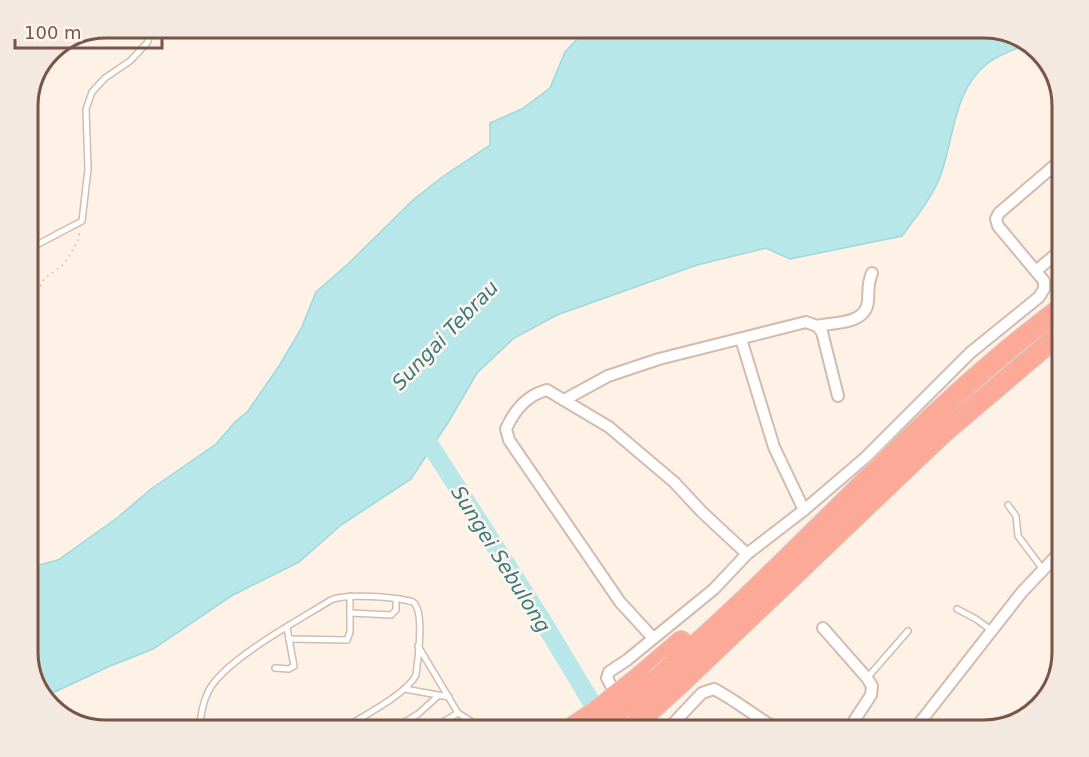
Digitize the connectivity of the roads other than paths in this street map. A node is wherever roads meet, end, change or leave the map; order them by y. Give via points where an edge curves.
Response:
1 (150, 38) edge
2 (1052, 168) edge
3 (38, 244) edge
4 (1052, 257) edge
5 (1036, 271) junction
6 (872, 273) dead end
7 (1052, 315) edge
8 (817, 326) junction
9 (741, 339) junction
10 (1052, 341) edge
11 (837, 396) dead end
12 (564, 400) junction
13 (934, 429) junction
14 (1008, 505) dead end
15 (804, 510) junction
16 (747, 554) junction
17 (1052, 559) edge
18 (1042, 568) junction
19 (769, 575) junction
20 (350, 596) junction
21 (396, 600) junction
22 (957, 609) dead end
23 (350, 613) junction
24 (286, 628) junction
25 (823, 628) dead end
26 (991, 630) junction
27 (908, 631) dead end
28 (653, 638) junction
29 (289, 639) junction
30 (418, 645) junction
31 (275, 668) dead end
32 (677, 673) junction
33 (867, 678) junction
34 (405, 689) junction
35 (438, 696) junction
36 (448, 697) junction
37 (458, 713) junction
38 (201, 720) edge
39 (357, 720) edge
40 (408, 720) edge
41 (446, 720) edge
42 (469, 720) edge
43 (583, 720) edge
44 (611, 720) edge
45 (630, 720) edge
46 (637, 720) edge
47 (676, 720) edge
48 (760, 720) edge
49 (855, 720) edge
50 (922, 720) edge

1 - 3 lane via 130,62 92,92 86,109 88,169 82,221
2 - 5 street via 996,219
4 - 5 street
5 - 15 street via 1044,281 1039,297 970,353 866,457
6 - 8 street via 867,286 868,304 857,319
7 - 13 highway via 955,396
8 - 9 street via 806,322
8 - 11 street via 822,332
9 - 12 street via 608,376
9 - 15 street via 774,447
10 - 13 highway via 970,411
12 - 16 street via 609,427 674,482
12 - 28 street via 547,390 534,393 511,418 506,429 509,440 620,602
13 - 19 highway
13 - 32 highway
14 - 18 lane via 1016,516 1018,536
15 - 16 street
16 - 28 street via 714,589
17 - 18 street
18 - 26 street
19 - 32 highway
19 - 43 highway, bridge via 718,609
20 - 21 lane
20 - 23 lane
20 - 24 lane via 331,600
21 - 23 lane via 396,610 391,615
21 - 30 lane via 418,606
22 - 26 lane
23 - 29 lane via 347,640
24 - 29 lane
24 - 38 lane via 238,660 210,688
25 - 33 street
26 - 50 street
27 - 33 lane
28 - 45 street via 609,672 607,678
29 - 31 lane via 294,666
30 - 34 lane via 416,675
30 - 36 lane
32 - 44 highway, bridge
32 - 46 highway, bridge
33 - 49 street via 872,686 871,695
34 - 35 lane
34 - 39 lane
35 - 36 lane
35 - 40 lane
36 - 37 lane
37 - 41 lane
37 - 42 lane
47 - 48 street via 702,693 714,689

